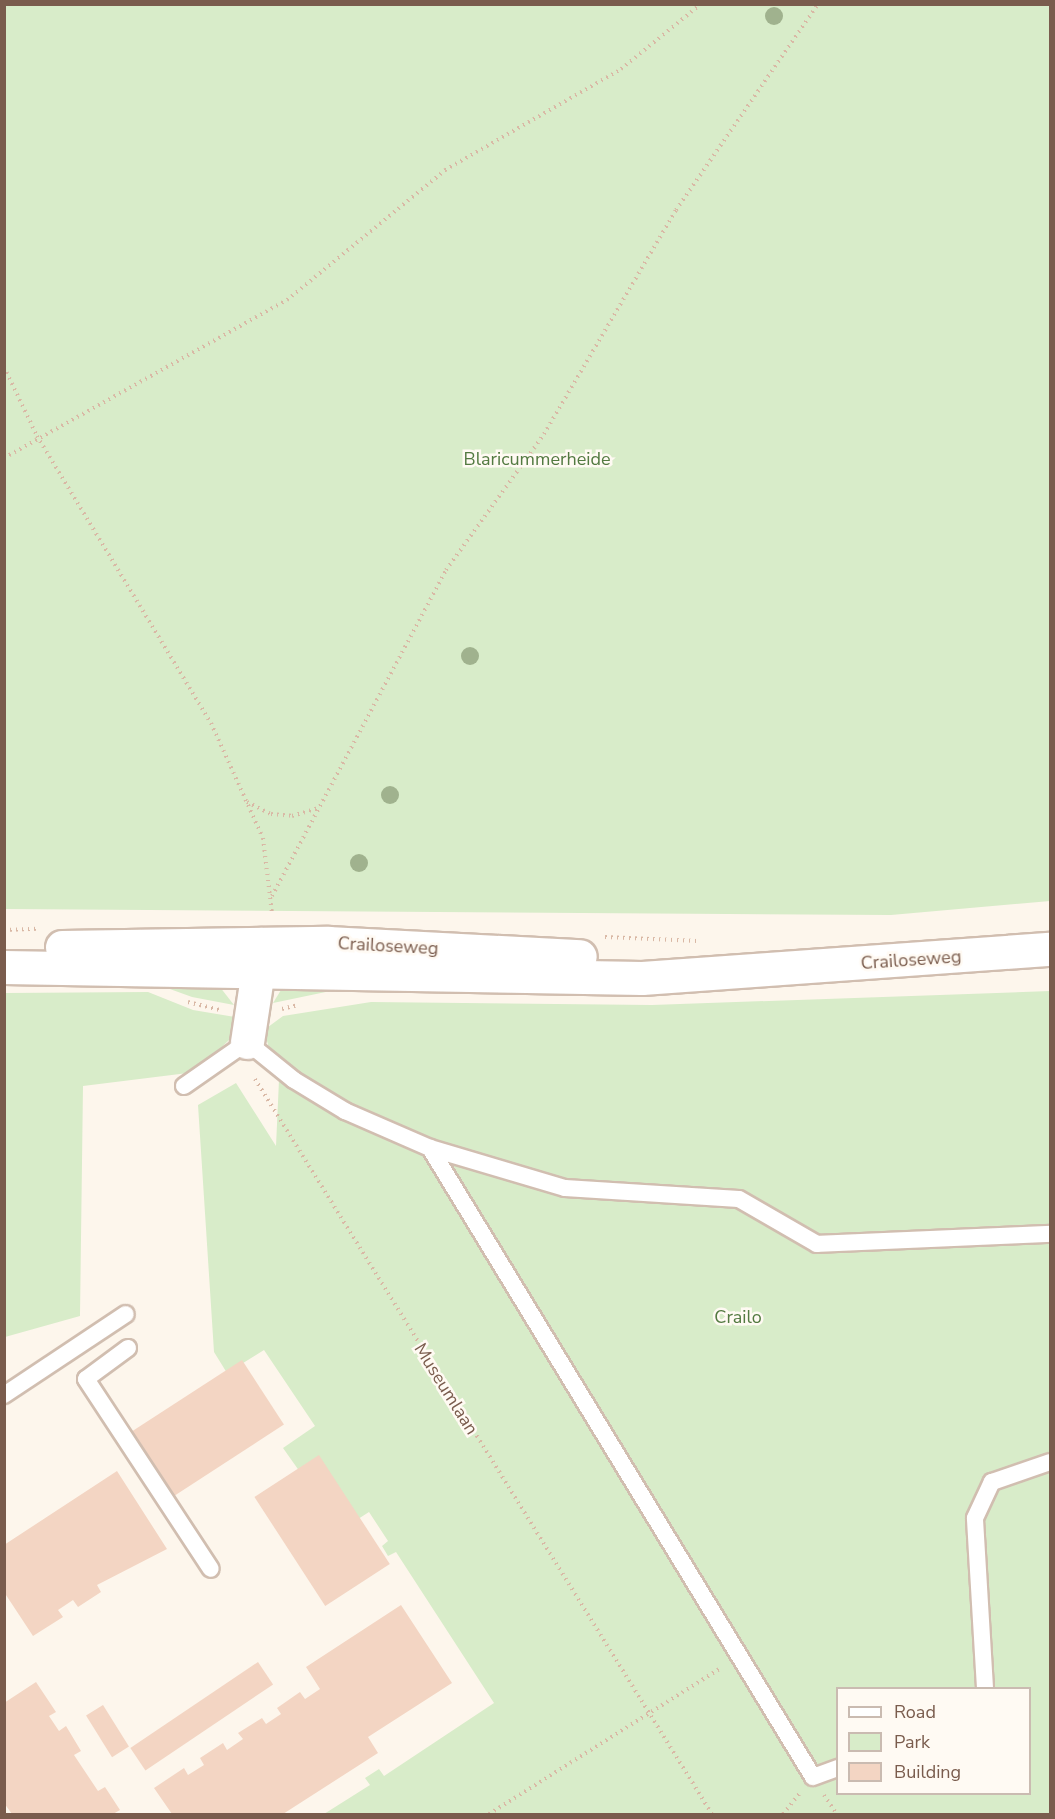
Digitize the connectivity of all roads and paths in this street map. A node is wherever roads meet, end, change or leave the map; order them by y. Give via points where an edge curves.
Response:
1 (701, 4) edge
2 (818, 4) edge
3 (4, 367) edge
4 (37, 436) junction
5 (4, 458) edge
6 (247, 801) junction
7 (320, 808) junction
8 (272, 896) junction
9 (264, 946) junction
10 (1050, 949) edge
11 (4, 950) edge
12 (4, 967) edge
13 (247, 1042) junction
14 (184, 1086) dead end
15 (430, 1148) junction
16 (1050, 1234) edge
17 (126, 1314) dead end
18 (128, 1348) dead end
19 (4, 1395) edge
20 (1050, 1462) edge
21 (211, 1569) dead end
22 (739, 1656) junction
23 (985, 1687) edge
24 (648, 1713) junction
25 (836, 1768) edge
26 (489, 1815) edge
27 (712, 1815) edge

1 - 4 path via 621,69 445,170 287,300
2 - 7 path via 676,210 544,434 446,570
3 - 4 path
4 - 5 path
4 - 6 path via 211,723
6 - 7 path via 271,814 292,816
6 - 8 path via 263,838
7 - 8 path
8 - 9 path
9 - 10 main road, Crailoseweg via 642,978
9 - 11 main road, Crailoseweg
9 - 12 main road, Crailoseweg
9 - 13 main road
13 - 14 lane
13 - 15 lane via 294,1080 345,1111
13 - 24 path, Museumlaan via 252,1074 267,1102
15 - 16 lane via 565,1188 739,1199 817,1244
15 - 22 lane
17 - 19 lane
18 - 21 lane via 86,1378
20 - 23 lane via 992,1482 975,1518
22 - 24 path
22 - 25 lane via 813,1777
24 - 26 path
24 - 27 path, Museumlaan

